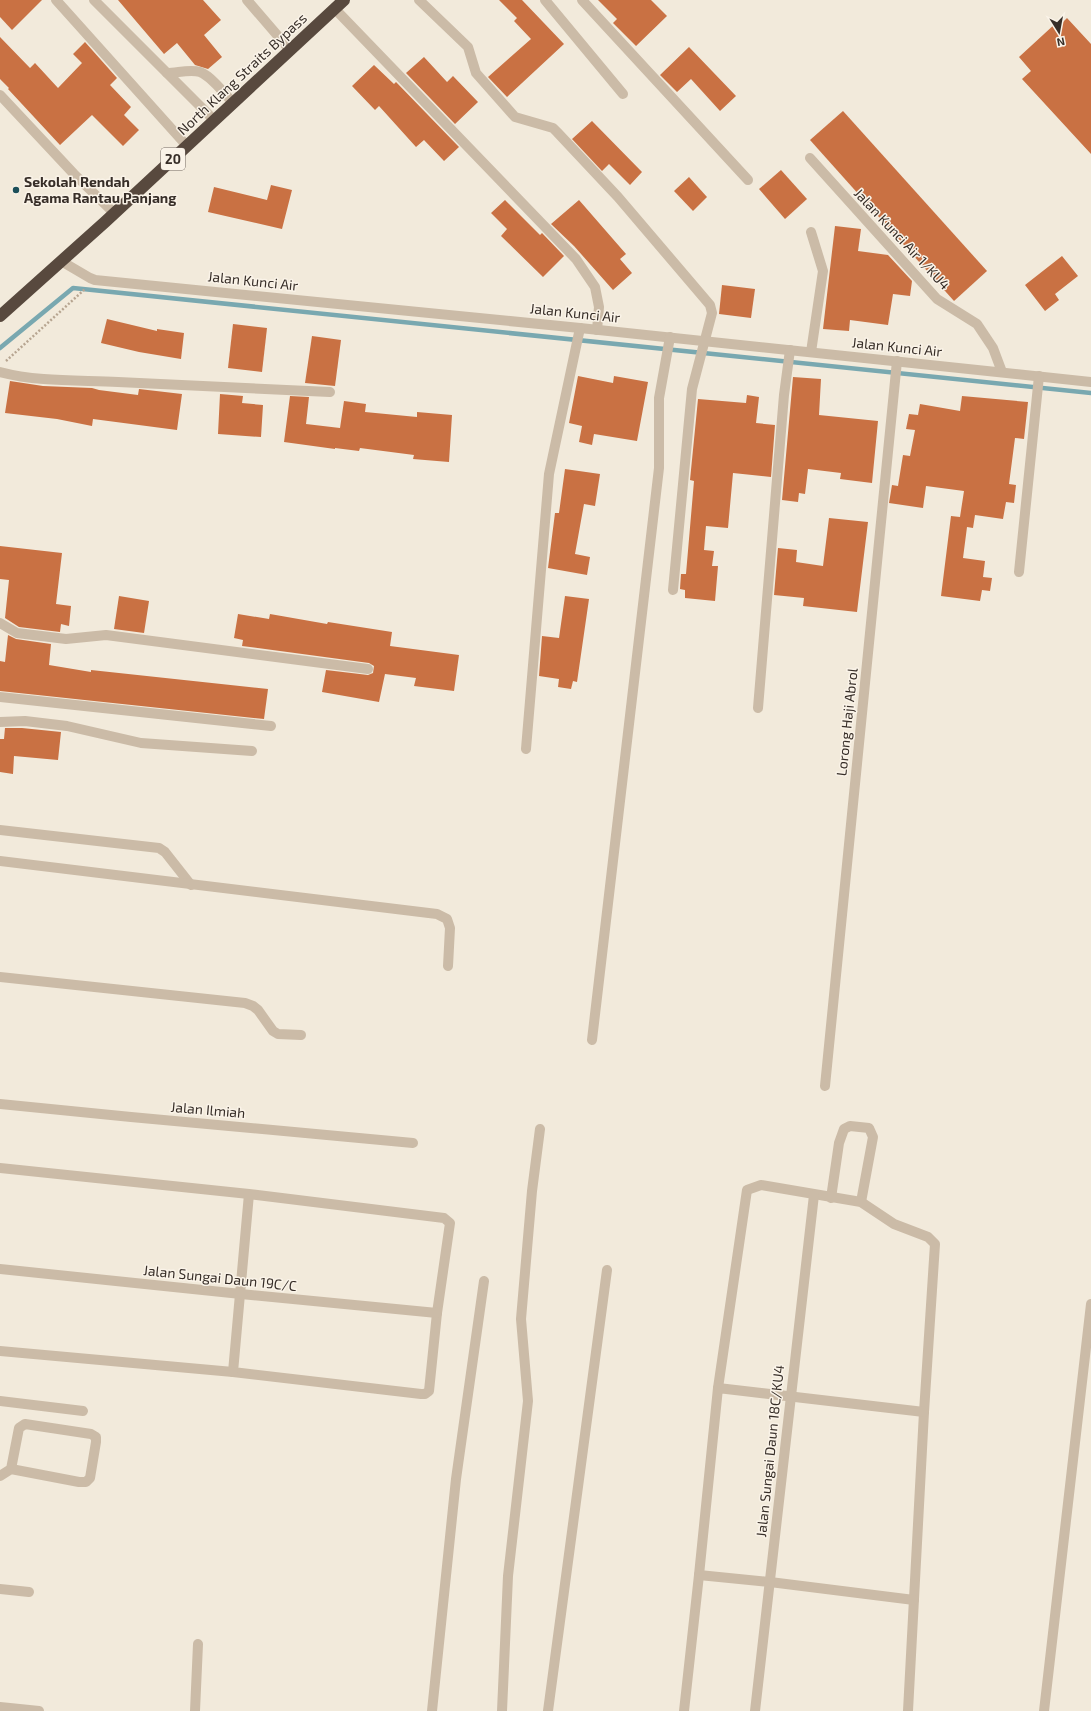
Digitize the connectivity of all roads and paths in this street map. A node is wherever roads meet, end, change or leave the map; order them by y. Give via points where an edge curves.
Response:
1 (56, 0) edge
2 (94, 0) edge
3 (247, 0) edge
4 (419, 0) edge
5 (545, 0) edge
6 (582, 0) edge
7 (338, 4) edge
8 (290, 50) junction
9 (167, 74) junction
10 (623, 94) dead end
11 (0, 95) edge
12 (233, 103) junction
13 (214, 120) junction
14 (187, 146) junction
15 (810, 158) dead end
16 (748, 180) dead end
17 (114, 213) junction
18 (811, 232) dead end
19 (61, 261) junction
20 (80, 294) dead end
21 (0, 316) edge
22 (598, 330) junction
23 (579, 331) junction
24 (669, 340) junction
25 (704, 344) junction
26 (811, 352) junction
27 (790, 353) junction
28 (6, 362) dead end
29 (896, 364) junction
30 (0, 372) edge
31 (1002, 372) junction
32 (1039, 379) junction
33 (1091, 382) edge
34 (330, 392) dead end
35 (1019, 572) dead end
36 (673, 590) dead end
37 (0, 623) edge
38 (368, 669) dead end
39 (0, 697) edge
40 (758, 708) dead end
41 (0, 722) edge
42 (271, 726) dead end
43 (526, 748) dead end
44 (252, 751) dead end
45 (0, 830) edge
46 (0, 862) edge
47 (192, 885) junction
48 (448, 966) dead end
49 (0, 977) edge
50 (301, 1035) dead end
51 (592, 1040) dead end
52 (825, 1086) dead end
53 (0, 1104) edge
54 (540, 1129) dead end
55 (413, 1143) dead end
56 (0, 1168) edge
57 (249, 1194) junction
58 (814, 1195) junction
59 (831, 1198) junction
60 (861, 1202) junction
61 (0, 1268) edge
62 (607, 1270) dead end
63 (484, 1281) dead end
64 (241, 1294) junction
65 (1091, 1304) edge
66 (437, 1313) junction
67 (0, 1350) edge
68 (233, 1372) junction
69 (718, 1388) junction
70 (791, 1396) junction
71 (0, 1401) edge
72 (83, 1411) dead end
73 (924, 1412) junction
74 (11, 1469) junction
75 (0, 1476) edge
76 (699, 1575) junction
77 (770, 1582) junction
78 (0, 1589) edge
79 (29, 1592) dead end
80 (914, 1600) junction
81 (198, 1644) dead end
82 (0, 1707) edge
83 (39, 1711) edge
84 (195, 1711) edge
85 (432, 1711) edge
86 (502, 1711) edge
87 (548, 1711) edge
88 (684, 1711) edge
89 (756, 1711) edge
90 (908, 1711) edge
91 (1044, 1711) edge

1 - 14 street
2 - 9 street
3 - 8 street
4 - 25 street via 468,47 476,73 515,117 553,128 618,197 706,300 712,313
5 - 10 street
6 - 16 street
7 - 8 highway, North Klang Straits Bypass / 20
7 - 22 street via 576,259 595,287
8 - 12 highway, North Klang Straits Bypass / 20
9 - 12 street via 200,72
9 - 13 street
11 - 17 street
12 - 13 highway, North Klang Straits Bypass / 20
13 - 14 highway, North Klang Straits Bypass / 20
14 - 17 highway, North Klang Straits Bypass / 20
15 - 31 street, Jalan Kunci Air 1/KU4 via 937,299 977,324 993,348
17 - 19 highway, North Klang Straits Bypass / 20
18 - 26 street via 823,271
19 - 21 highway, North Klang Straits Bypass / 20
19 - 23 street, Jalan Kunci Air via 95,280
20 - 28 path
22 - 23 street, Jalan Kunci Air
22 - 24 street, Jalan Kunci Air
23 - 43 street via 549,474
24 - 25 street, Jalan Kunci Air
24 - 51 street via 659,398 659,468
25 - 27 street, Jalan Kunci Air
25 - 36 street via 692,389
26 - 27 street, Jalan Kunci Air
26 - 29 street, Jalan Kunci Air
27 - 40 street
29 - 31 street, Jalan Kunci Air
29 - 52 street, Lorong Haji Abrol
30 - 34 street via 37,379
31 - 32 street, Jalan Kunci Air
32 - 33 street, Jalan Kunci Air
32 - 35 street
37 - 38 street via 17,633 66,639 106,635
39 - 42 street
41 - 44 street via 25,721 67,726 141,743
45 - 47 street via 159,848
46 - 47 street
47 - 48 street via 437,914 447,919 450,928
49 - 50 street via 245,1003 258,1010 274,1032
53 - 55 street, Jalan Ilmiah
54 - 86 street via 521,1319 528,1400 508,1576
56 - 57 street
57 - 64 street
57 - 66 street via 448,1220 450,1224
58 - 59 street
58 - 69 street via 761,1185 747,1190
58 - 70 street, Jalan Sungai Daun 18C/KU4
59 - 60 street
59 - 60 street via 839,1143 844,1129 850,1126 869,1128 873,1137
60 - 73 street via 894,1224 928,1238 935,1244
61 - 64 street, Jalan Sungai Daun 19C/C
62 - 87 street
63 - 85 street via 456,1479
64 - 66 street, Jalan Sungai Daun 19C/C
64 - 68 street
65 - 91 street
66 - 68 street via 429,1391 425,1394
67 - 68 street
69 - 70 street
69 - 76 street
70 - 73 street
70 - 77 street, Jalan Sungai Daun 18C/KU4
71 - 72 street
73 - 80 street
74 - 74 street via 21,1425 91,1434 96,1437 90,1478 86,1482
74 - 75 street
76 - 77 street
76 - 88 street
77 - 80 street
77 - 89 street, Jalan Sungai Daun 18C/KU4
78 - 79 street
80 - 90 street
81 - 84 street
82 - 83 street

